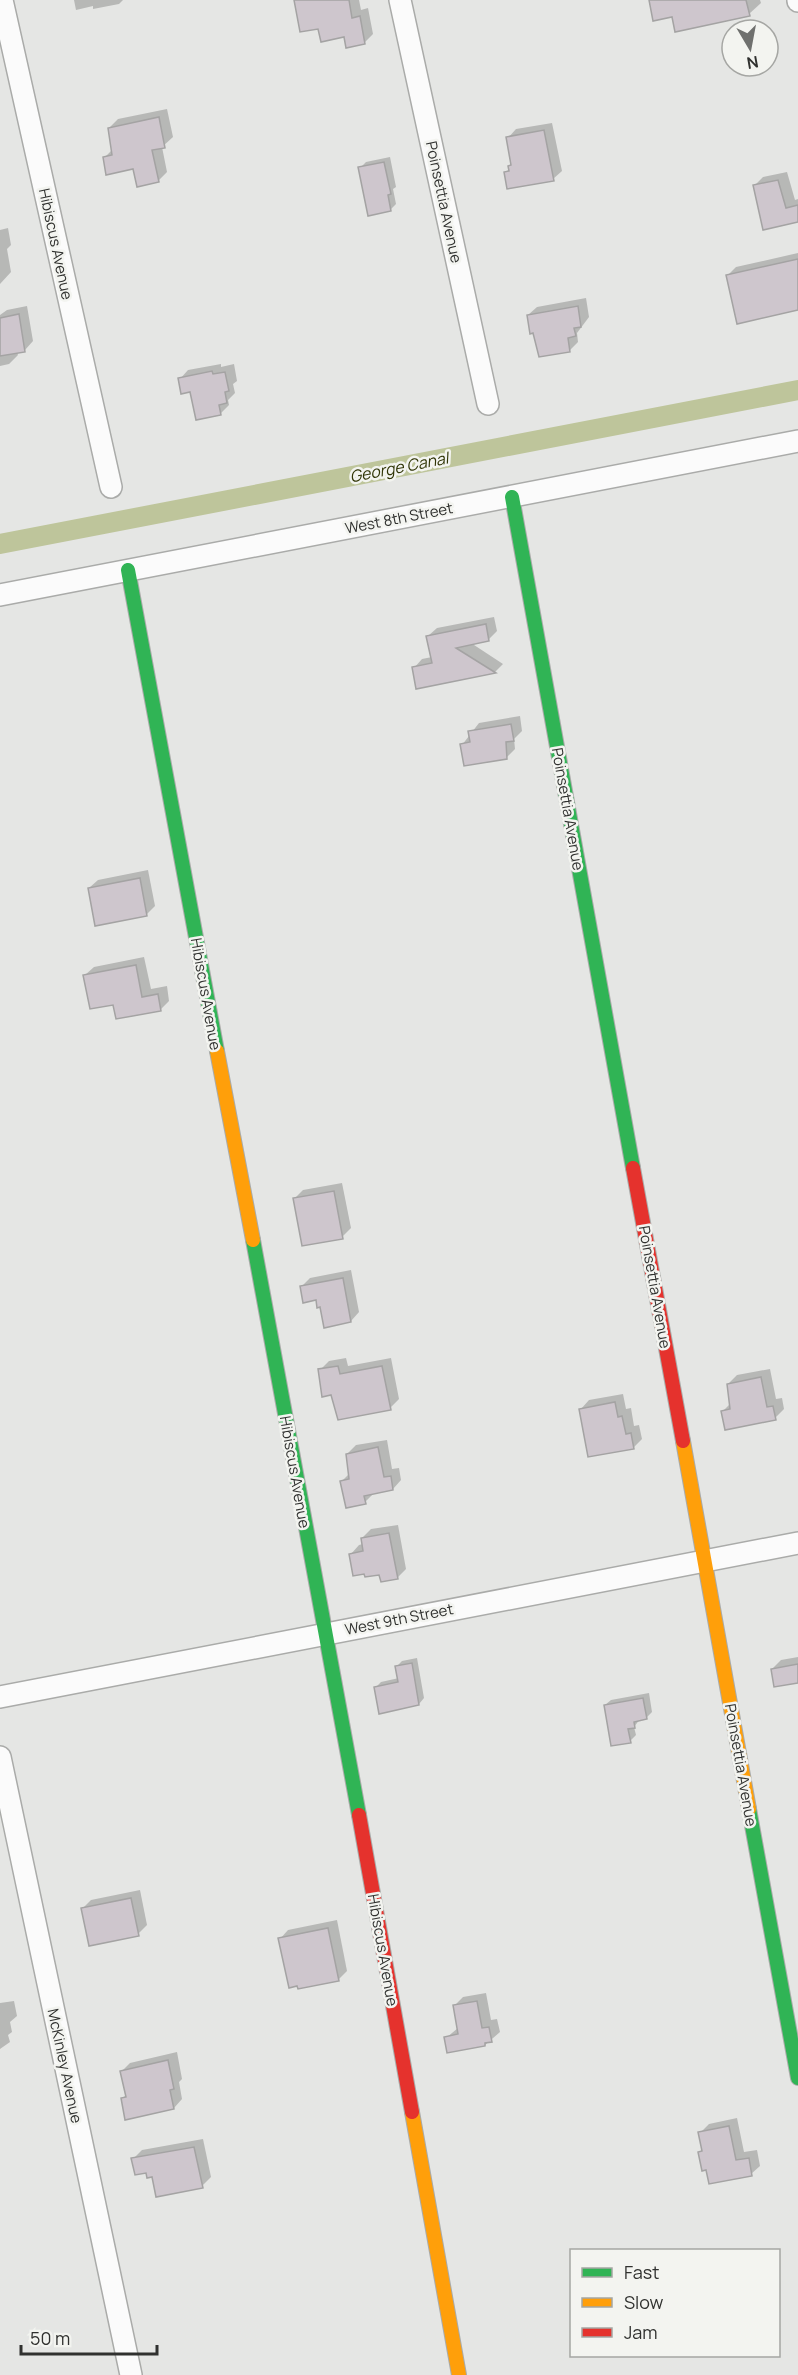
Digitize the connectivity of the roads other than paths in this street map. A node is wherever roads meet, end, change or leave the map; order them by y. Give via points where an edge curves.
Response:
1 (2, 0) edge
2 (400, 0) edge
3 (488, 404) dead end
4 (798, 441) edge
5 (111, 487) dead end
6 (512, 496) junction
7 (128, 570) junction
8 (0, 595) edge
9 (798, 1543) edge
10 (704, 1561) junction
11 (324, 1634) junction
12 (0, 1697) edge
13 (0, 1757) edge
14 (798, 2078) edge
15 (131, 2375) edge
16 (459, 2375) edge

1 - 5 street, Hibiscus Avenue
2 - 3 street, Poinsettia Avenue
4 - 6 street, West 8th Street
6 - 7 street, West 8th Street
6 - 10 street, Poinsettia Avenue
7 - 8 street, West 8th Street
7 - 11 street, Hibiscus Avenue
9 - 10 street, West 9th Street
10 - 11 street, West 9th Street
10 - 14 street, Poinsettia Avenue
11 - 12 street, West 9th Street
11 - 16 street, Hibiscus Avenue
13 - 15 street, McKinley Avenue

